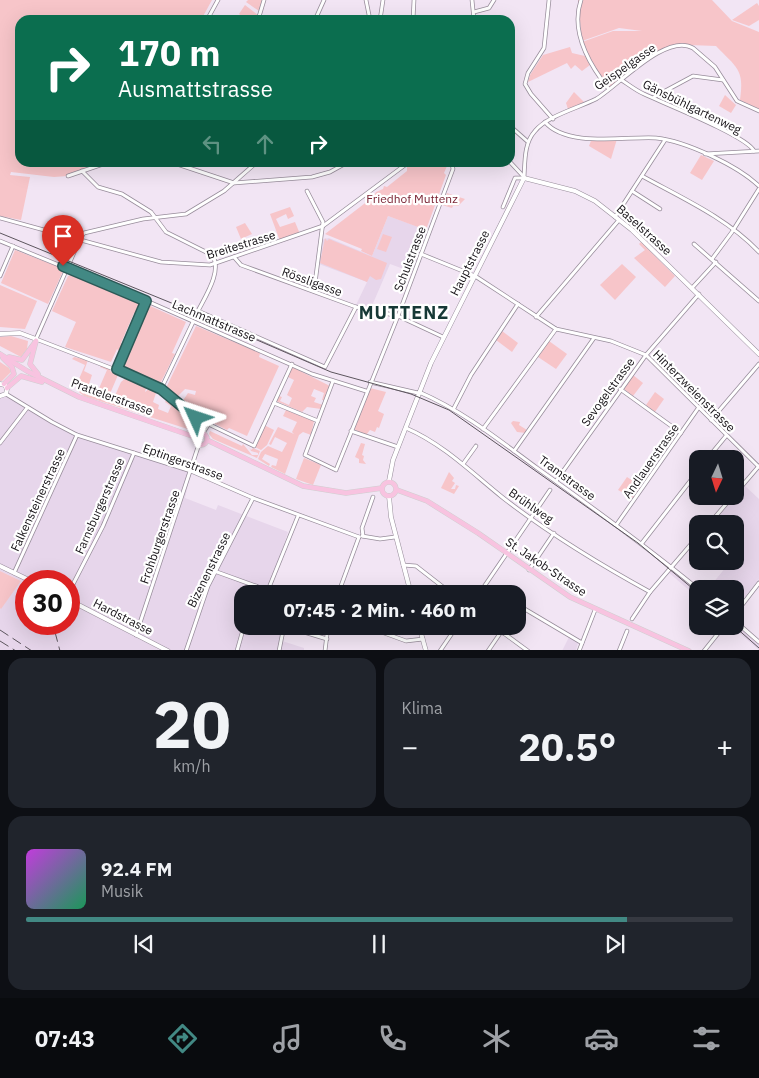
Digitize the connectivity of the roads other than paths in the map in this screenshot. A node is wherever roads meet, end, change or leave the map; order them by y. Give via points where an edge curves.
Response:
1 (217, 0) edge
2 (264, 0) edge
3 (324, 0) edge
4 (366, 0) edge
5 (383, 0) edge
6 (414, 0) edge
7 (472, 0) edge
8 (494, 0) edge
9 (549, 0) edge
10 (580, 0) edge
11 (474, 12) joint
12 (210, 15) edge
13 (260, 15) edge
14 (317, 15) edge
15 (369, 15) edge
16 (381, 15) edge
17 (413, 15) edge
18 (620, 80) junction
19 (723, 80) junction
20 (608, 88) junction
21 (653, 98) junction
22 (759, 111) edge
23 (553, 119) junction
24 (546, 122) junction
25 (515, 131) edge
26 (665, 140) junction
27 (527, 142) junction
28 (757, 151) edge
29 (704, 154) junction
30 (94, 167) edge
31 (187, 167) edge
32 (252, 167) edge
33 (336, 167) edge
34 (402, 167) edge
35 (452, 167) edge
36 (514, 167) edge
37 (82, 171) junction
38 (68, 176) dead end
39 (642, 176) junction
40 (524, 178) junction
41 (234, 183) junction
42 (759, 188) edge
43 (307, 190) dead end
44 (632, 191) junction
45 (503, 207) dead end
46 (660, 209) dead end
47 (0, 218) edge
48 (156, 218) junction
49 (617, 218) junction
50 (323, 226) junction
51 (733, 230) junction
52 (80, 239) junction
53 (0, 240) edge
54 (694, 244) dead end
55 (13, 246) junction
56 (759, 252) edge
57 (421, 254) junction
58 (234, 257) junction
59 (712, 259) junction
60 (716, 262) junction
61 (215, 264) junction
62 (68, 268) junction
63 (0, 276) edge
64 (475, 276) junction
65 (692, 288) junction
66 (314, 291) junction
67 (698, 294) junction
68 (146, 301) junction
69 (759, 301) edge
70 (518, 304) junction
71 (356, 307) junction
72 (398, 316) junction
73 (536, 317) junction
74 (193, 322) junction
75 (556, 328) junction
76 (0, 334) edge
77 (443, 337) junction
78 (594, 338) junction
79 (36, 340) junction
80 (0, 354) edge
81 (759, 354) edge
82 (646, 355) junction
83 (292, 364) junction
84 (759, 364) edge
85 (117, 369) junction
86 (333, 381) junction
87 (370, 382) junction
88 (4, 385) edge
89 (161, 389) junction
90 (620, 389) junction
91 (366, 390) junction
92 (67, 392) junction
93 (418, 393) junction
94 (6, 394) junction
95 (0, 396) edge
96 (274, 403) junction
97 (699, 407) junction
98 (27, 408) junction
99 (454, 408) junction
100 (711, 420) junction
101 (318, 421) junction
102 (208, 425) junction
103 (406, 428) junction
104 (483, 429) junction
105 (351, 431) junction
106 (203, 433) junction
107 (681, 433) junction
108 (77, 435) junction
109 (726, 436) junction
110 (195, 437) junction
111 (207, 440) junction
112 (0, 443) edge
113 (199, 444) junction
114 (476, 446) dead end
115 (398, 447) junction
116 (714, 450) edge
117 (514, 451) junction
118 (134, 453) junction
119 (463, 464) junction
120 (759, 467) edge
121 (191, 471) junction
122 (389, 481) junction
123 (556, 481) junction
124 (689, 483) edge
125 (744, 484) edge
126 (382, 488) junction
127 (396, 490) junction
128 (550, 490) dead end
129 (389, 496) junction
130 (373, 497) dead end
131 (253, 498) junction
132 (725, 505) edge
133 (716, 515) edge
134 (298, 516) junction
135 (531, 518) junction
136 (617, 524) junction
137 (554, 533) junction
138 (361, 536) junction
139 (396, 538) junction
140 (642, 543) junction
141 (689, 546) edge
142 (507, 554) junction
143 (403, 565) junction
144 (0, 566) edge
145 (671, 567) junction
146 (529, 570) junction
147 (80, 571) edge
148 (217, 572) junction
149 (14, 573) joint
150 (689, 582) edge
151 (759, 583) edge
152 (253, 585) edge
153 (270, 585) edge
154 (342, 585) edge
155 (408, 585) edge
156 (440, 585) edge
157 (485, 585) edge
158 (650, 592) junction
159 (744, 602) edge
160 (80, 606) edge
161 (526, 610) edge
162 (595, 610) junction
163 (632, 619) dead end
164 (744, 629) edge
165 (627, 631) dead end
166 (136, 635) junction
167 (241, 635) edge
168 (282, 635) edge
169 (313, 635) edge
170 (327, 635) edge
171 (390, 635) edge
172 (422, 635) edge
173 (451, 635) edge
174 (500, 635) edge
175 (505, 635) edge
176 (716, 635) edge
177 (326, 639) junction
178 (423, 639) junction
179 (759, 642) edge
180 (582, 643) junction
181 (168, 650) edge
182 (186, 650) edge
183 (237, 650) edge
184 (279, 650) edge
185 (325, 650) edge
186 (426, 650) edge
187 (440, 650) edge
188 (488, 650) edge
189 (528, 650) edge
190 (579, 650) edge
191 (619, 650) edge
192 (689, 650) edge
193 (704, 650) edge

1 - 12 street
2 - 13 street
3 - 14 street
4 - 15 street
5 - 16 street
6 - 17 street
7 - 11 street
8 - 11 street via 489,8
9 - 23 street via 544,48 528,74 526,84
10 - 20 street via 578,20 586,55
18 - 19 street, Geispelgasse via 663,51 690,45 708,59
18 - 20 street, Geispelgasse
18 - 21 street, Gänsbühlgartenweg
19 - 21 street via 693,76
19 - 22 street via 737,101
20 - 23 street, Geispelgasse via 598,98
21 - 28 street, Gänsbühlgartenweg via 696,116
23 - 24 street, Geispelgasse
24 - 26 street via 562,132 583,138
24 - 27 street
25 - 27 street
26 - 29 street
26 - 39 street
27 - 40 street
28 - 29 street
29 - 42 street via 741,172
30 - 37 street
31 - 41 street
32 - 41 street
33 - 41 street via 312,177
34 - 50 street, Breitestrasse
35 - 57 street, Schulstrasse
36 - 40 street
37 - 38 street
37 - 48 street via 98,187 122,194
39 - 44 street
39 - 51 street
40 - 45 street via 515,178
40 - 49 street, Baselstrasse via 579,192
40 - 64 street, Hauptstrasse
41 - 48 street via 186,214
42 - 51 street
43 - 50 street
44 - 46 street
44 - 49 street
47 - 52 street, Breitestrasse
48 - 52 street via 91,230
48 - 61 street via 166,232 212,255
49 - 65 street, Baselstrasse
49 - 73 street
50 - 58 street, Breitestrasse
50 - 66 street
51 - 56 street
51 - 59 street
52 - 61 street, Breitestrasse via 160,262
52 - 62 street
53 - 55 street, Lachmattstrasse
54 - 59 street
55 - 62 street, Lachmattstrasse
55 - 63 street
57 - 64 street, Hinterzweienstrasse
57 - 72 street, Schulstrasse
58 - 61 street, Breitestrasse
58 - 66 street, Rössligasse via 241,265
59 - 60 street
60 - 65 street
60 - 69 street
61 - 71 street via 215,273 198,311 325,367
62 - 68 street, Lachmattstrasse
62 - 79 street
64 - 70 street, Hinterzweienstrasse
64 - 77 street, Hauptstrasse
65 - 67 street, Baselstrasse
66 - 71 street, Rössligasse
67 - 81 street, Baselstrasse
67 - 82 street, Sevogelstrasse
68 - 74 street, Lachmattstrasse
68 - 85 street
70 - 73 street, Hinterzweienstrasse
70 - 99 street via 471,375
71 - 72 street, Rössligasse
72 - 77 street, Rössligasse
72 - 87 street, Schulstrasse
73 - 75 street, Hinterzweienstrasse
74 - 83 street, Lachmattstrasse
74 - 89 street
75 - 78 street, Hinterzweienstrasse
75 - 104 street
76 - 79 street via 20,333
77 - 93 street, Hauptstrasse
78 - 82 street, Hinterzweienstrasse
78 - 117 street
79 - 80 main road via 22,360
79 - 85 street
79 - 92 main road via 30,363 32,369
80 - 88 main road via 14,374
80 - 92 main road, Prattelerstrasse
82 - 90 street, Sevogelstrasse
82 - 97 street, Hinterzweienstrasse
83 - 86 street, Lachmattstrasse
83 - 96 street
84 - 100 street
85 - 89 street
86 - 91 street, Lachmattstrasse
86 - 101 street
87 - 91 street, Schulstrasse
87 - 93 street, Tramstrasse
88 - 92 main road via 25,376
88 - 94 street
89 - 102 street
90 - 107 street
90 - 123 street, Sevogelstrasse
91 - 105 street, Schulstrasse
92 - 110 main road, Prattelerstrasse
93 - 99 street, Tramstrasse
93 - 103 street, Hauptstrasse
94 - 95 street
94 - 98 street, Eptingerstrasse
96 - 101 street
96 - 102 street via 254,446
97 - 100 street, Hinterzweienstrasse
97 - 107 street, Andlauerstrasse
98 - 108 street, Eptingerstrasse
98 - 112 street
99 - 104 street, Tramstrasse
100 - 109 street, Hinterzweienstrasse
101 - 105 street, Schulstrasse via 305,456 336,470
102 - 106 street
103 - 115 street, Hauptstrasse
103 - 119 street, Brühlweg
104 - 117 street, Tramstrasse
105 - 115 street
106 - 110 main road
106 - 111 main road
107 - 136 street, Andlauerstrasse
108 - 118 street, Eptingerstrasse
108 - 149 street, Falkensteinerstrasse
109 - 116 street
109 - 120 street, Hinterzweienstrasse
110 - 113 main road
111 - 113 main road
111 - 126 main road via 303,486 346,493
113 - 121 street, Frohburgerstrasse
114 - 119 street
115 - 122 street, Hauptstrasse via 389,471
117 - 123 street, Tramstrasse
118 - 121 street, Eptingerstrasse
118 - 147 street, Farnsburgerstrasse
119 - 135 street, Brühlweg
120 - 125 street
121 - 131 street, Eptingerstrasse
121 - 166 street, Frohburgerstrasse
122 - 126 main road
122 - 127 main road via 395,484
123 - 136 street, Tramstrasse
124 - 140 street
126 - 129 main road via 384,495
127 - 129 main road
127 - 142 main road, St. Jakob-Strasse via 427,501
128 - 135 street
129 - 139 street
130 - 138 street
131 - 134 street, Eptingerstrasse
131 - 148 street, Bizenenstrasse
132 - 133 street
134 - 138 street, Eptingerstrasse
134 - 153 street
135 - 137 street, Brühlweg
135 - 142 street
136 - 140 street, Tramstrasse
137 - 146 street
137 - 158 street, Brühlweg
138 - 139 street, Eptingerstrasse
138 - 154 street
139 - 143 street
140 - 145 street, Tramstrasse
141 - 145 street
142 - 146 main road, St. Jakob-Strasse
142 - 157 street
143 - 155 street
143 - 156 street via 416,566
144 - 149 street
145 - 150 street, Tramstrasse
145 - 158 street
146 - 162 main road, St. Jakob-Strasse
148 - 152 street
148 - 182 street, Bizenenstrasse via 198,609
151 - 159 street
158 - 163 street
160 - 166 street, Hardstrasse
161 - 180 street
162 - 180 street
162 - 192 main road, St. Jakob-Strasse
164 - 179 street
165 - 191 street
166 - 181 street, Hardstrasse
167 - 183 street
168 - 184 street
169 - 177 street
170 - 177 street
171 - 178 street via 406,641
172 - 178 street
173 - 187 street
174 - 188 street
175 - 189 street
176 - 193 street
177 - 185 street
178 - 186 street
180 - 190 street

